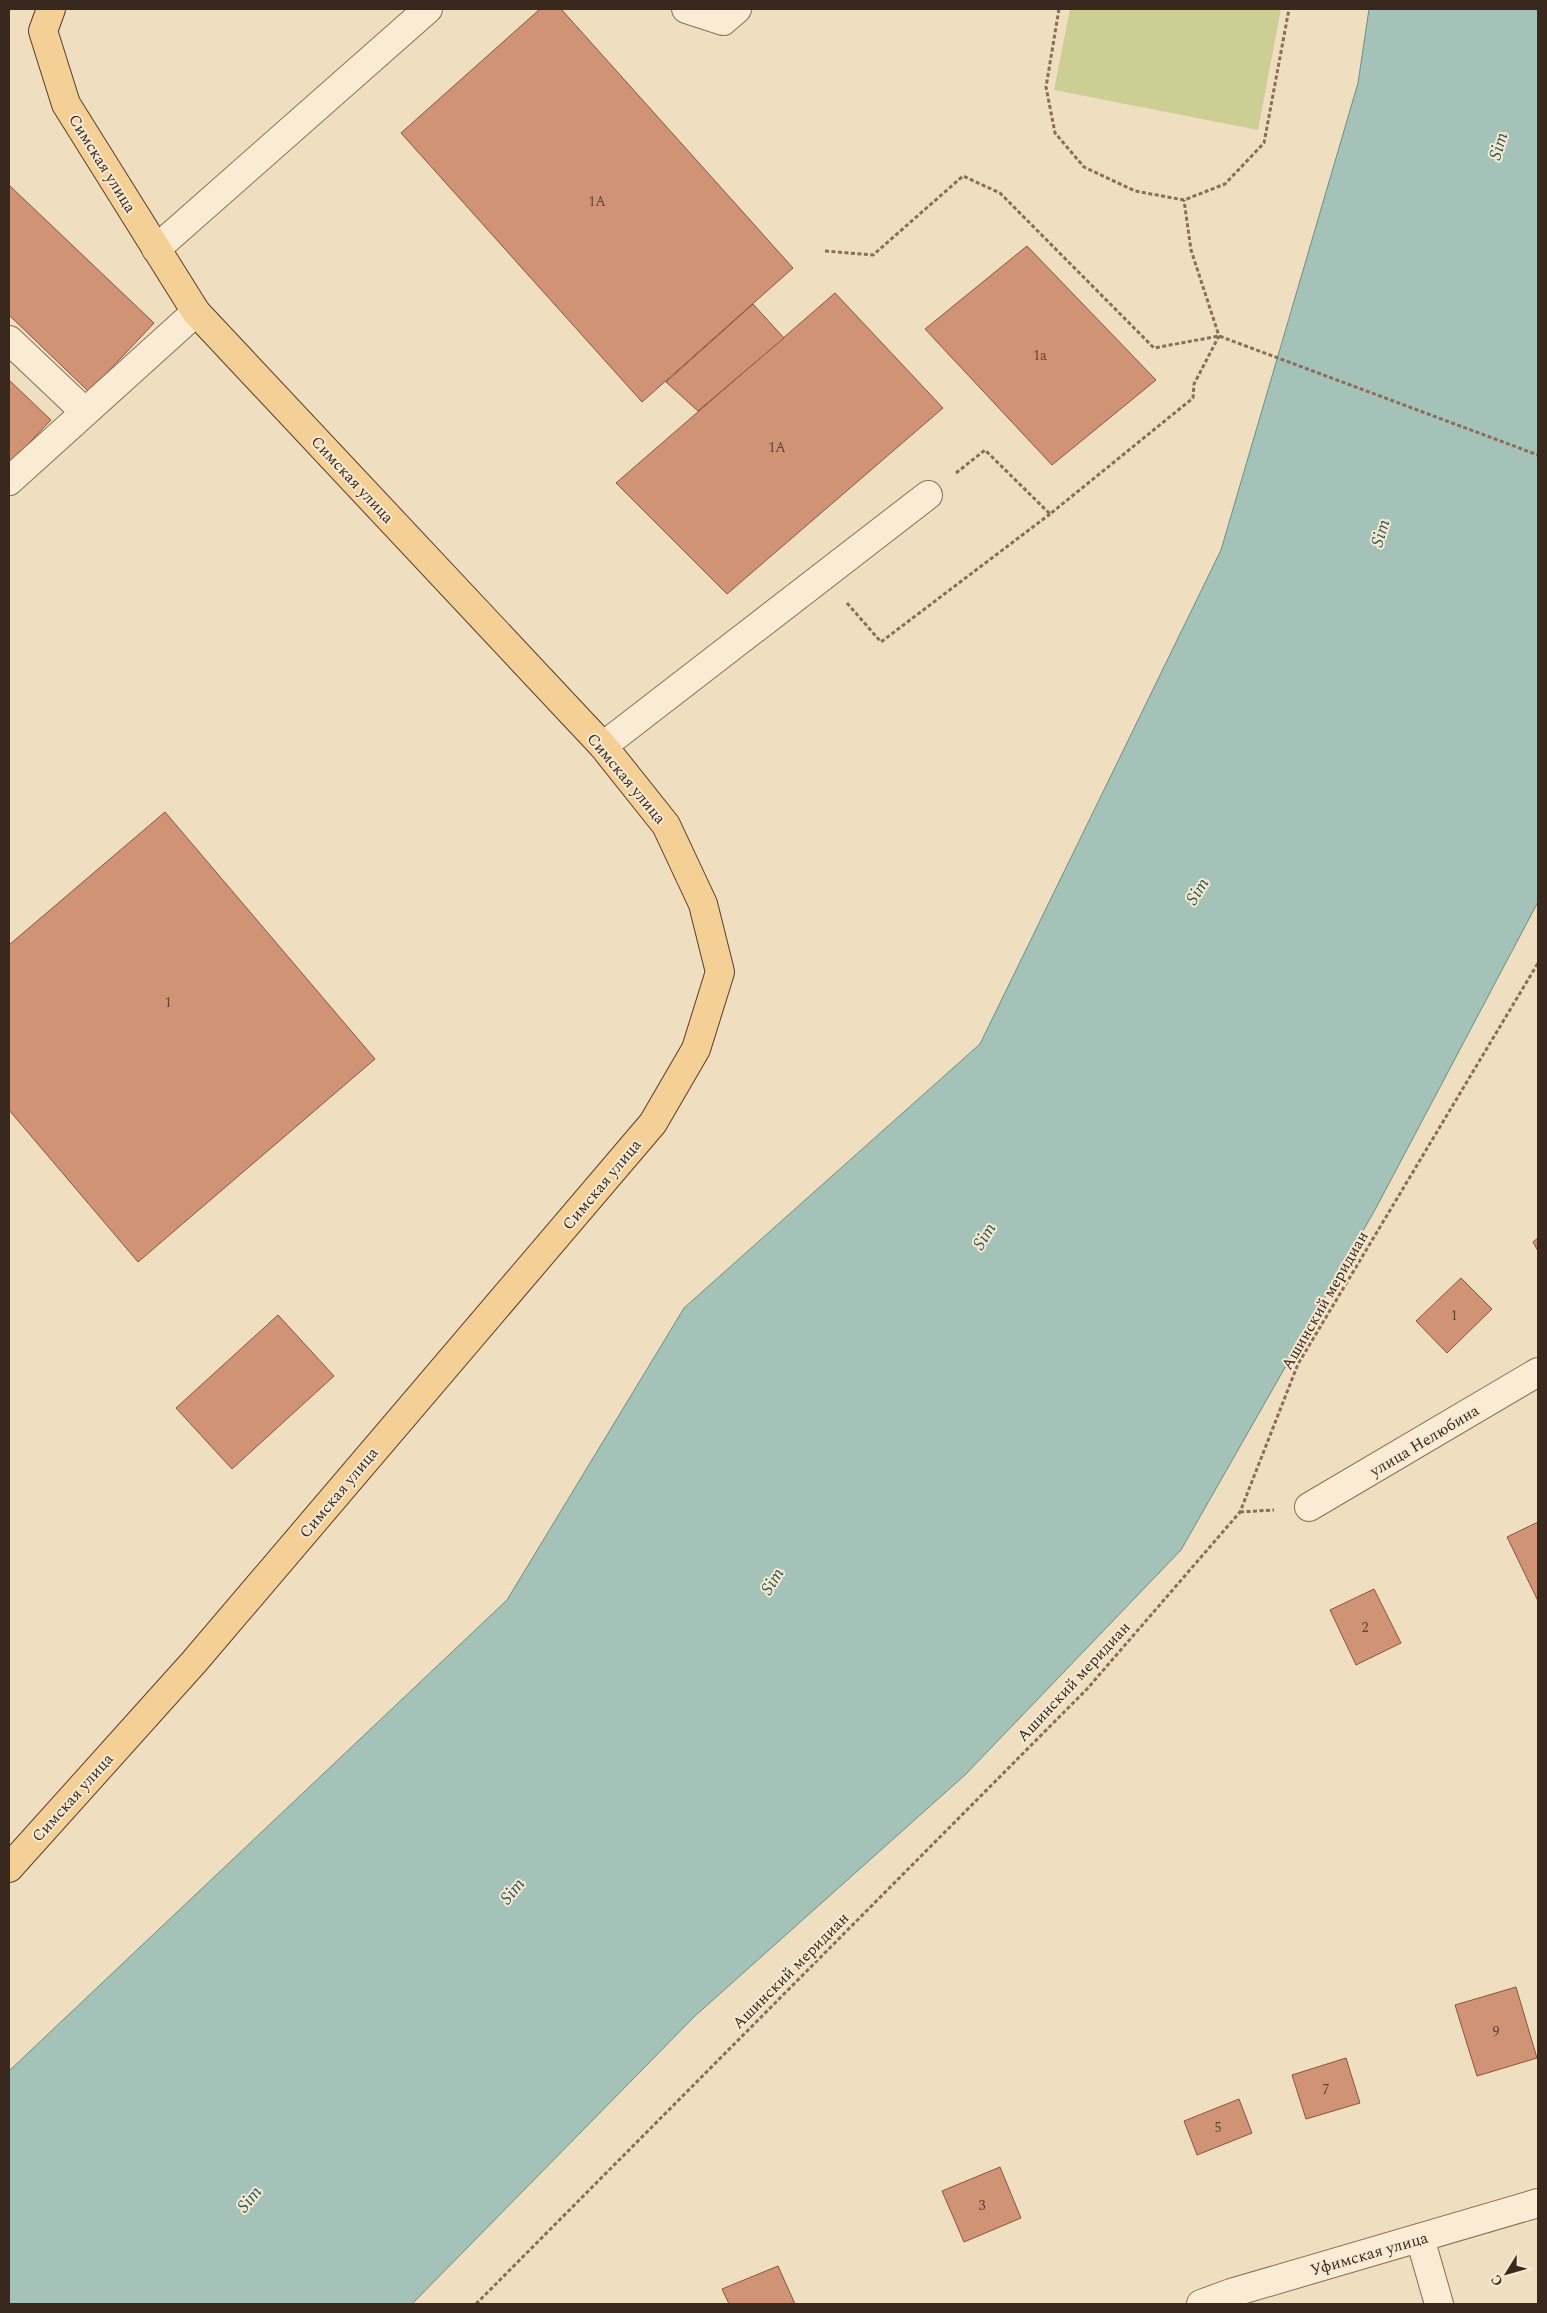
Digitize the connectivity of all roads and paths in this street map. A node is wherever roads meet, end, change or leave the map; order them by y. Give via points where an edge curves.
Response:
1 (51, 9) edge
2 (428, 9) edge
3 (686, 9) edge
4 (737, 9) edge
5 (1059, 9) edge
6 (1289, 9) edge
7 (1184, 200) junction
8 (156, 249) junction
9 (826, 251) dead end
10 (196, 312) junction
11 (1219, 336) junction
12 (9, 340) edge
13 (85, 412) junction
14 (1538, 455) edge
15 (9, 481) edge
16 (928, 496) joint
17 (1050, 514) junction
18 (823, 576) junction
19 (603, 746) junction
20 (1538, 963) edge
21 (1538, 1372) edge
22 (1310, 1507) dead end
23 (9, 1868) edge
24 (1538, 2203) edge
25 (1420, 2238) junction
26 (1232, 2299) edge
27 (476, 2304) edge
28 (1201, 2304) edge
29 (1439, 2304) edge

1 - 8 main road, Симская улица via 43,31 66,104
2 - 8 street
3 - 4 street via 723,21
5 - 7 path via 1046,88 1054,133 1084,168 1136,191
6 - 7 path via 1264,143 1225,184
7 - 11 path via 1191,250
8 - 10 main road, Симская улица
9 - 11 path via 873,255 963,176 1000,192 1154,348
10 - 13 street
10 - 19 main road, Симская улица
11 - 14 path
11 - 17 path via 1194,384 1193,398
12 - 13 street
13 - 15 street
16 - 17 path via 985,450
16 - 18 street
17 - 18 path via 881,642
18 - 19 street
19 - 23 main road, Симская улица via 666,824 703,904 720,972 696,1049 654,1123 194,1662
20 - 27 path, Ашинский меридиан via 1298,1364 1240,1512 1087,1689
21 - 22 street, улица Нелюбина
24 - 25 street, Уфимская улица
25 - 26 street, Уфимская улица
25 - 29 street
26 - 28 street, Уфимская улица

